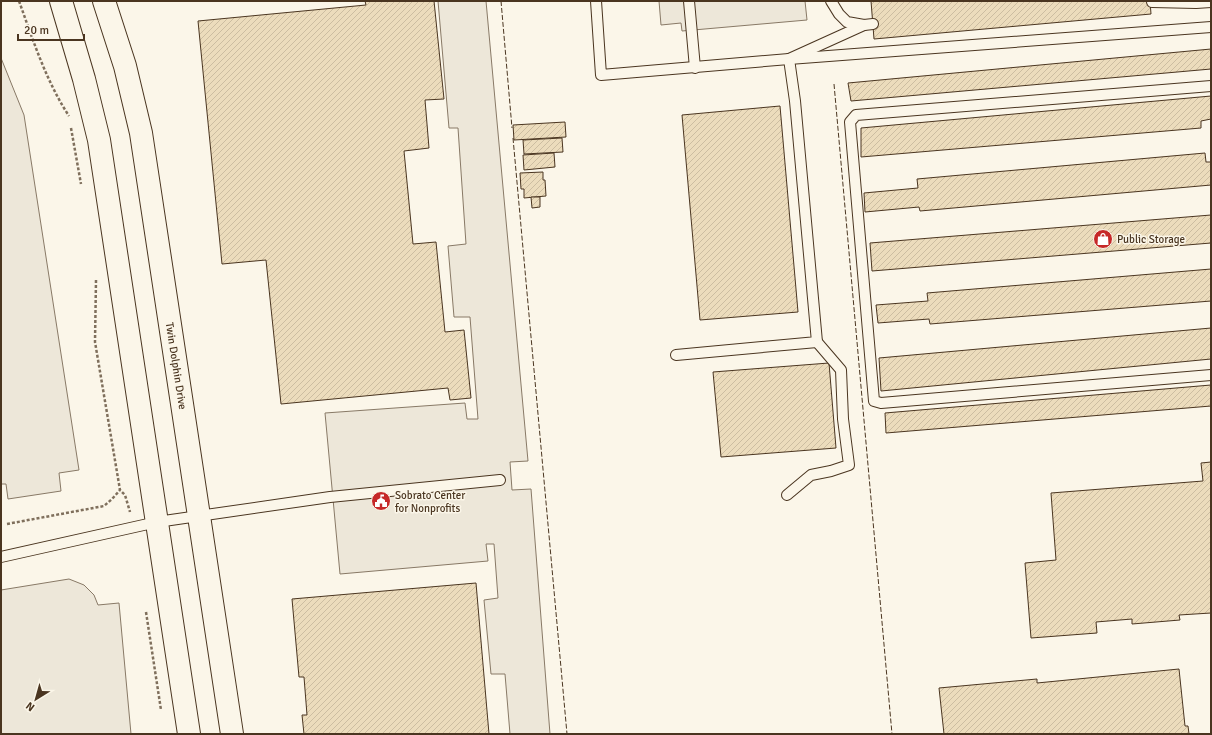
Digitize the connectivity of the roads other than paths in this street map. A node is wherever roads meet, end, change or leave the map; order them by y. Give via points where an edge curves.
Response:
1 (61, 1) edge
2 (104, 1) edge
3 (596, 1) edge
4 (689, 1) edge
5 (832, 1) edge
6 (1152, 2) dead end
7 (1211, 2) edge
8 (1211, 27) edge
9 (789, 59) junction
10 (695, 68) junction
11 (1211, 86) edge
12 (818, 342) junction
13 (676, 355) dead end
14 (1211, 375) edge
15 (500, 480) dead end
16 (787, 495) dead end
17 (199, 516) junction
18 (157, 522) junction
19 (1, 557) edge
20 (189, 734) edge
21 (232, 734) edge

1 - 18 main road via 99,140
2 - 17 main road, Twin Dolphin Drive via 125,66 140,133
3 - 10 lane via 601,75
4 - 10 lane
5 - 9 lane via 847,22 868,24
6 - 7 lane
8 - 9 lane
9 - 10 lane
9 - 12 lane
11 - 14 lane via 856,115 850,122 874,401 889,403
12 - 13 lane
12 - 16 lane via 841,370 843,418 849,465 811,475
15 - 17 lane via 330,497
17 - 18 lane
17 - 21 main road, Twin Dolphin Drive
18 - 19 lane
18 - 20 main road

